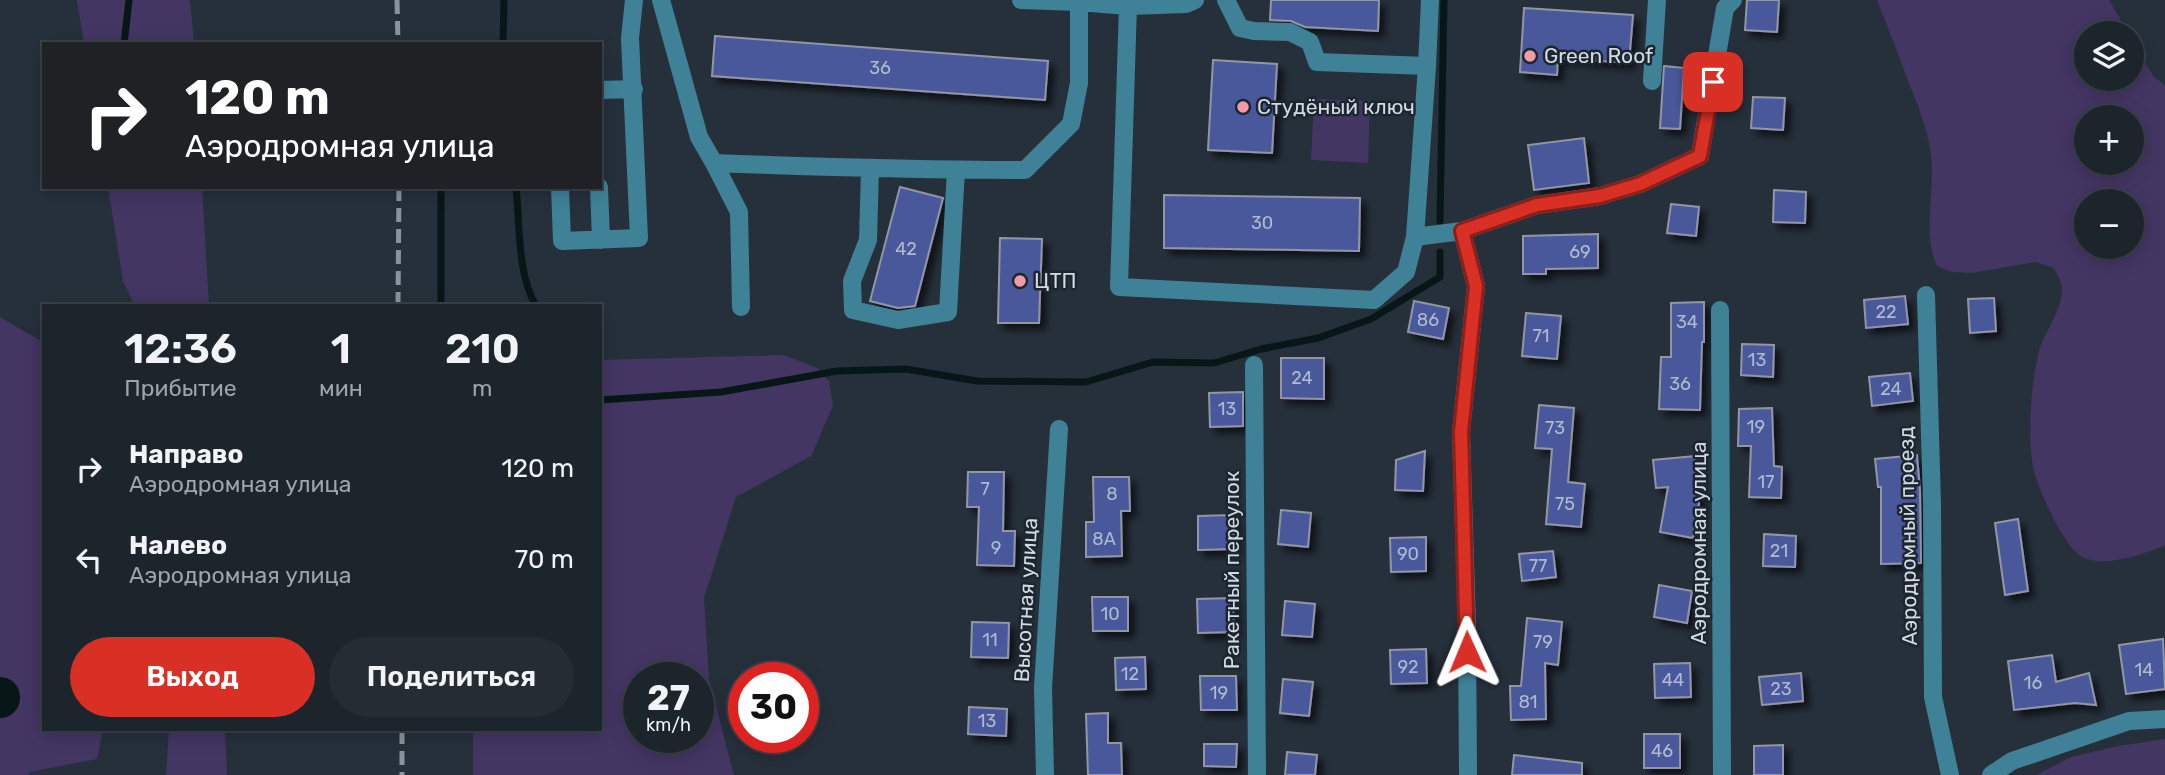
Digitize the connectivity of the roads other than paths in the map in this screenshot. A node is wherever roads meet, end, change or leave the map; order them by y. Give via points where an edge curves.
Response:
1 (634, 0) edge
2 (662, 0) edge
3 (1021, 0) edge
4 (1195, 0) edge
5 (1226, 0) edge
6 (1430, 0) edge
7 (1657, 0) edge
8 (1733, 0) edge
9 (1079, 2) edge
10 (1126, 3) edge
11 (1427, 66) junction
12 (1653, 81) dead end
13 (634, 89) junction
14 (602, 90) edge
15 (714, 163) junction
16 (870, 169) junction
17 (956, 170) junction
18 (560, 189) edge
19 (599, 189) edge
20 (1462, 231) junction
21 (1415, 237) junction
22 (601, 240) junction
23 (1926, 295) dead end
24 (741, 307) dead end
25 (1720, 310) dead end
26 (1254, 365) dead end
27 (1059, 429) dead end
28 (2165, 719) edge
29 (1045, 775) edge
30 (1257, 775) edge
31 (1468, 775) edge
32 (1722, 775) edge
33 (1950, 775) edge
34 (1991, 775) edge

1 - 13 street via 630,38
2 - 15 street via 699,137
3 - 9 street
4 - 10 street via 1186,4
5 - 11 street via 1240,28 1290,32 1310,42 1317,62
6 - 11 street
7 - 12 street
8 - 20 street via 1725,8 1700,156 1640,184 1600,196 1537,205
9 - 10 street
9 - 17 street via 1079,83 1071,124 1025,170
10 - 21 street via 1119,287 1374,300 1406,271
11 - 21 street
13 - 14 street
13 - 22 street via 639,238
15 - 16 street
15 - 24 street via 739,212
16 - 17 street
16 - 17 street via 868,240 852,281 853,310 898,320 948,312
18 - 22 street via 562,241
19 - 22 street
20 - 21 street
20 - 31 street via 1476,286 1461,432
23 - 33 street, Аэродромный проезд via 1933,698
25 - 32 street, Аэродромная улица
26 - 30 street, Ракетный переулок
27 - 29 street, Высотная улица via 1043,688
28 - 34 street via 2130,721 2011,761

